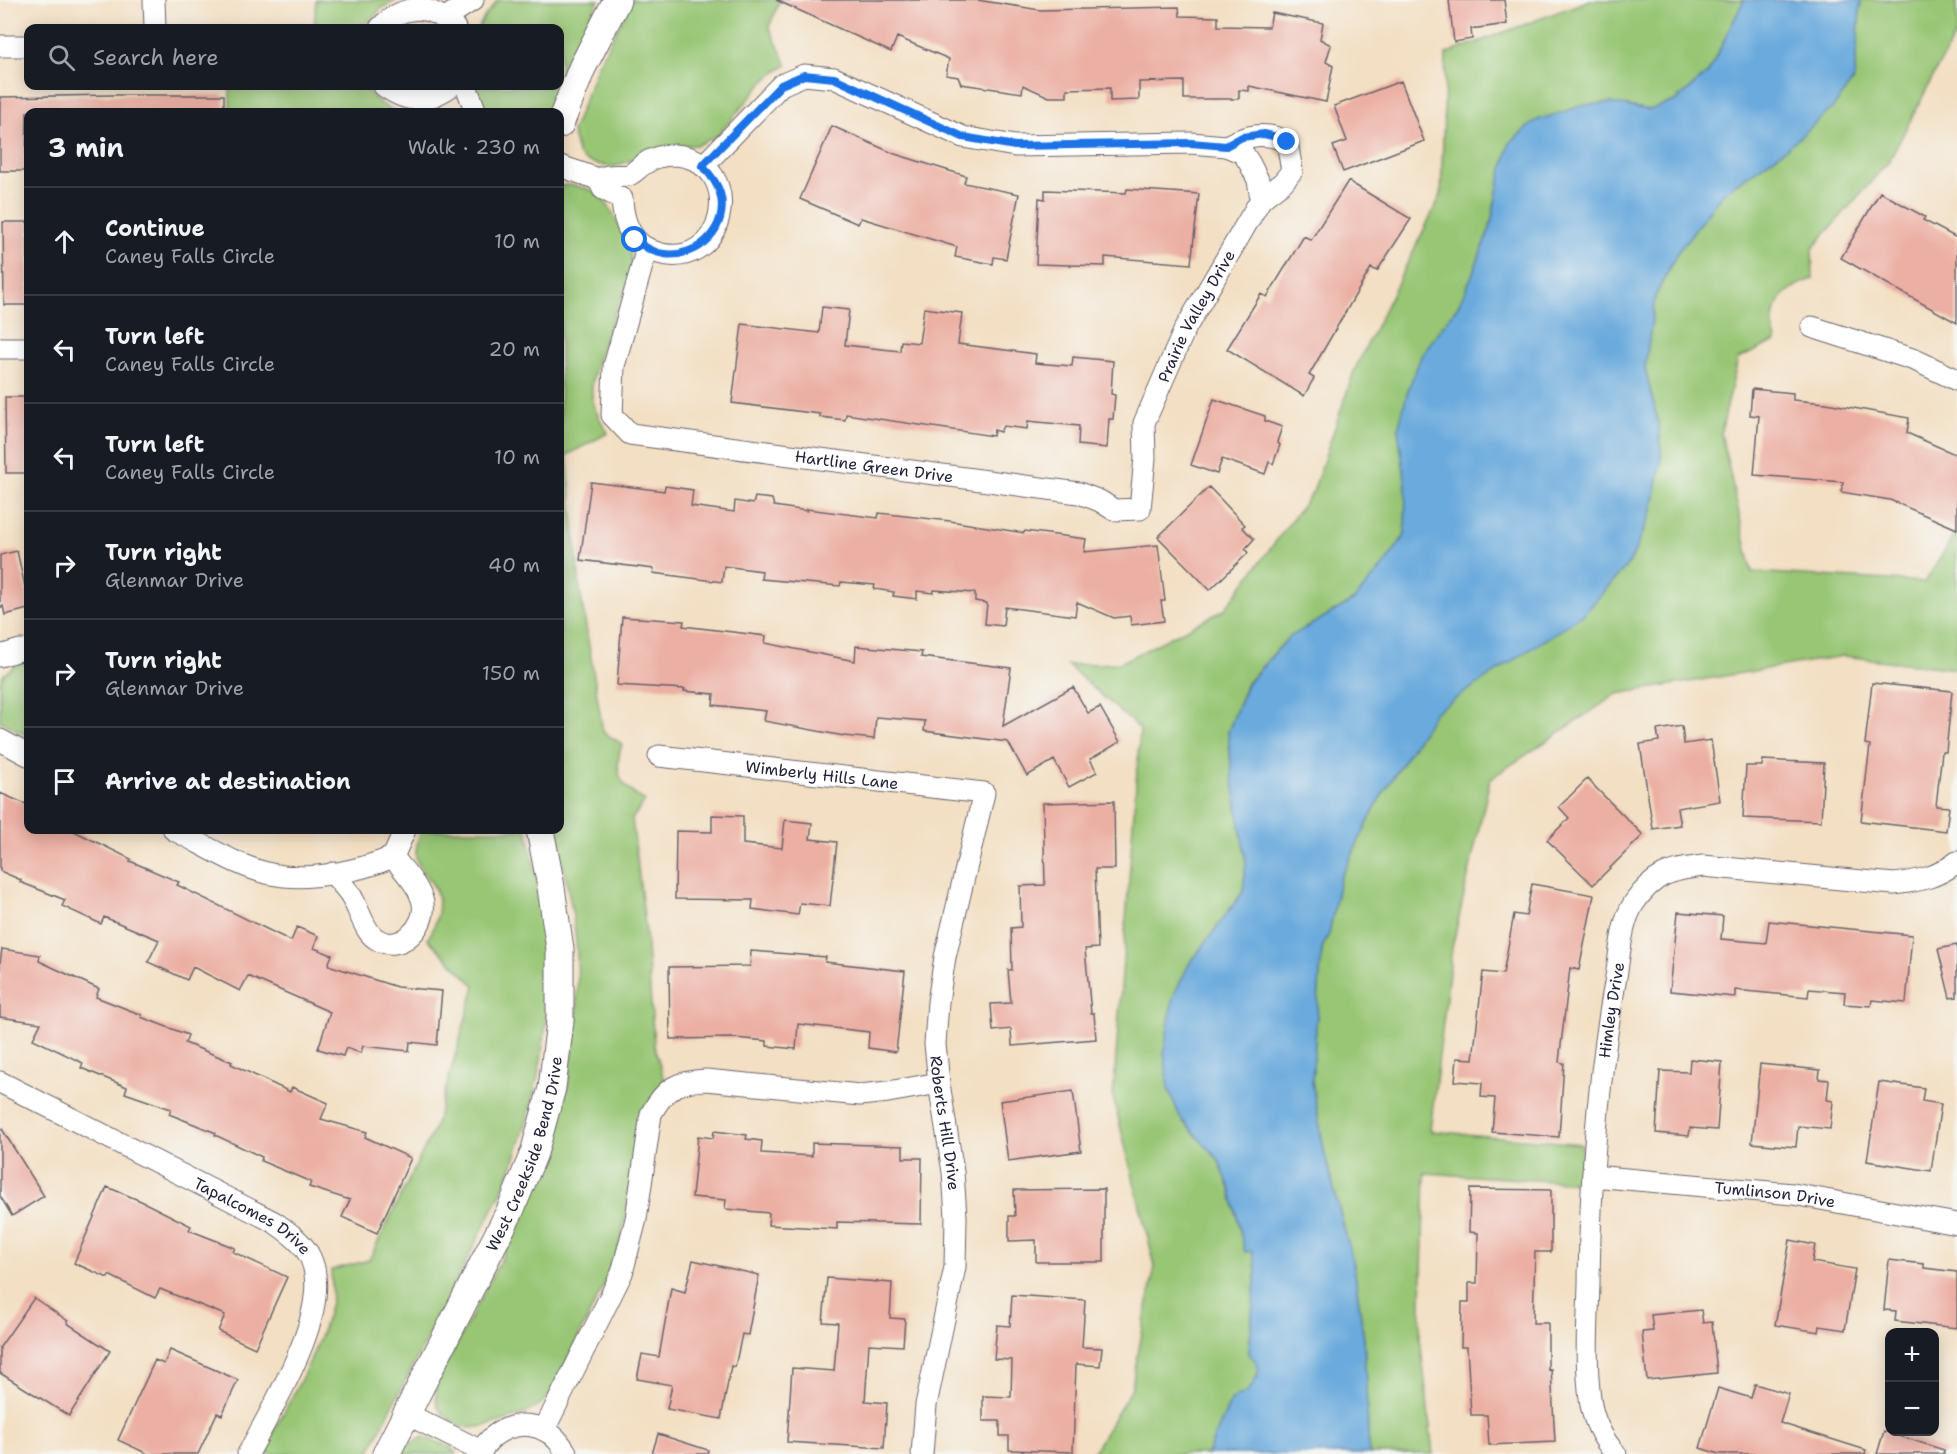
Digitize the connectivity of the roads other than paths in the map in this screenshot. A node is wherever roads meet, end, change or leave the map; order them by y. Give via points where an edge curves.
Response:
1 (154, 0) edge
2 (473, 0) edge
3 (617, 0) edge
4 (450, 23) edge
5 (155, 24) edge
6 (385, 24) edge
7 (0, 46) edge
8 (24, 46) edge
9 (389, 90) edge
10 (445, 90) edge
11 (468, 90) edge
12 (412, 99) junction
13 (435, 108) edge
14 (474, 108) edge
15 (564, 114) edge
16 (1226, 146) junction
17 (702, 166) junction
18 (564, 167) edge
19 (598, 179) junction
20 (1261, 199) junction
21 (646, 248) junction
22 (1812, 327) dead end
23 (0, 348) edge
24 (24, 348) edge
25 (1957, 380) edge
26 (1140, 509) joint
27 (24, 650) edge
28 (0, 656) edge
29 (0, 740) edge
30 (24, 753) edge
31 (658, 756) dead end
32 (984, 794) joint
33 (182, 834) edge
34 (403, 834) edge
35 (541, 834) edge
36 (393, 857) junction
37 (1957, 861) edge
38 (333, 873) junction
39 (0, 1082) edge
40 (939, 1083) junction
41 (1593, 1176) junction
42 (1957, 1224) edge
43 (407, 1413) junction
44 (544, 1430) junction
45 (481, 1452) edge
46 (248, 1454) edge
47 (386, 1454) edge
48 (567, 1454) edge
49 (922, 1454) edge
50 (1616, 1454) edge

1 - 5 street
2 - 4 street
3 - 15 street via 582,68
4 - 6 street via 420,9 397,14
7 - 8 street
9 - 12 street
10 - 12 street via 436,96
11 - 14 street
12 - 13 street
16 - 17 street via 1015,146 963,137 834,78 804,75 781,85
16 - 20 street via 1243,153 1258,180
16 - 20 street, Prairie Valley Drive via 1242,137 1264,134 1287,142 1292,171
17 - 19 street via 674,155 645,163 630,174 609,174
17 - 21 street via 721,193 722,210 708,240 679,255
18 - 19 street
19 - 21 street via 603,189 622,199 627,228
20 - 26 street, Prairie Valley Drive via 1185,329 1144,423
21 - 26 street, Hartline Green Drive via 614,366 612,414 630,434 1079,493 1114,510
22 - 25 street via 1915,360
23 - 24 street
27 - 28 street
29 - 30 street
31 - 32 street, Wimberly Hills Lane
32 - 40 street, Roberts Hill Drive via 945,957 935,1044
33 - 38 street via 271,874 297,877
34 - 36 street
35 - 43 street, West Creekside Bend Drive via 561,949 560,1021 552,1088 534,1153 510,1211
36 - 38 street
36 - 38 street via 423,905 418,927 400,941 387,943 374,938 350,894
37 - 41 street, Himley Drive via 1923,880 1894,885 1703,866 1672,870 1650,884 1633,904 1625,928 1606,1041
39 - 46 street, Tapalcomes Drive via 274,1222 296,1238 310,1256 316,1276 313,1316 296,1360
40 - 44 street via 860,1095 688,1080 666,1092 651,1114 636,1219 622,1273
40 - 49 street, Roberts Hill Drive via 953,1172 955,1267 926,1405
41 - 42 street, Tumlinson Drive via 1792,1194
41 - 50 street, Himley Drive via 1588,1314 1590,1398 1596,1424
43 - 45 street
43 - 47 street, West Creekside Bend Drive
44 - 45 street via 526,1425 508,1427 493,1436
44 - 48 street via 559,1441

